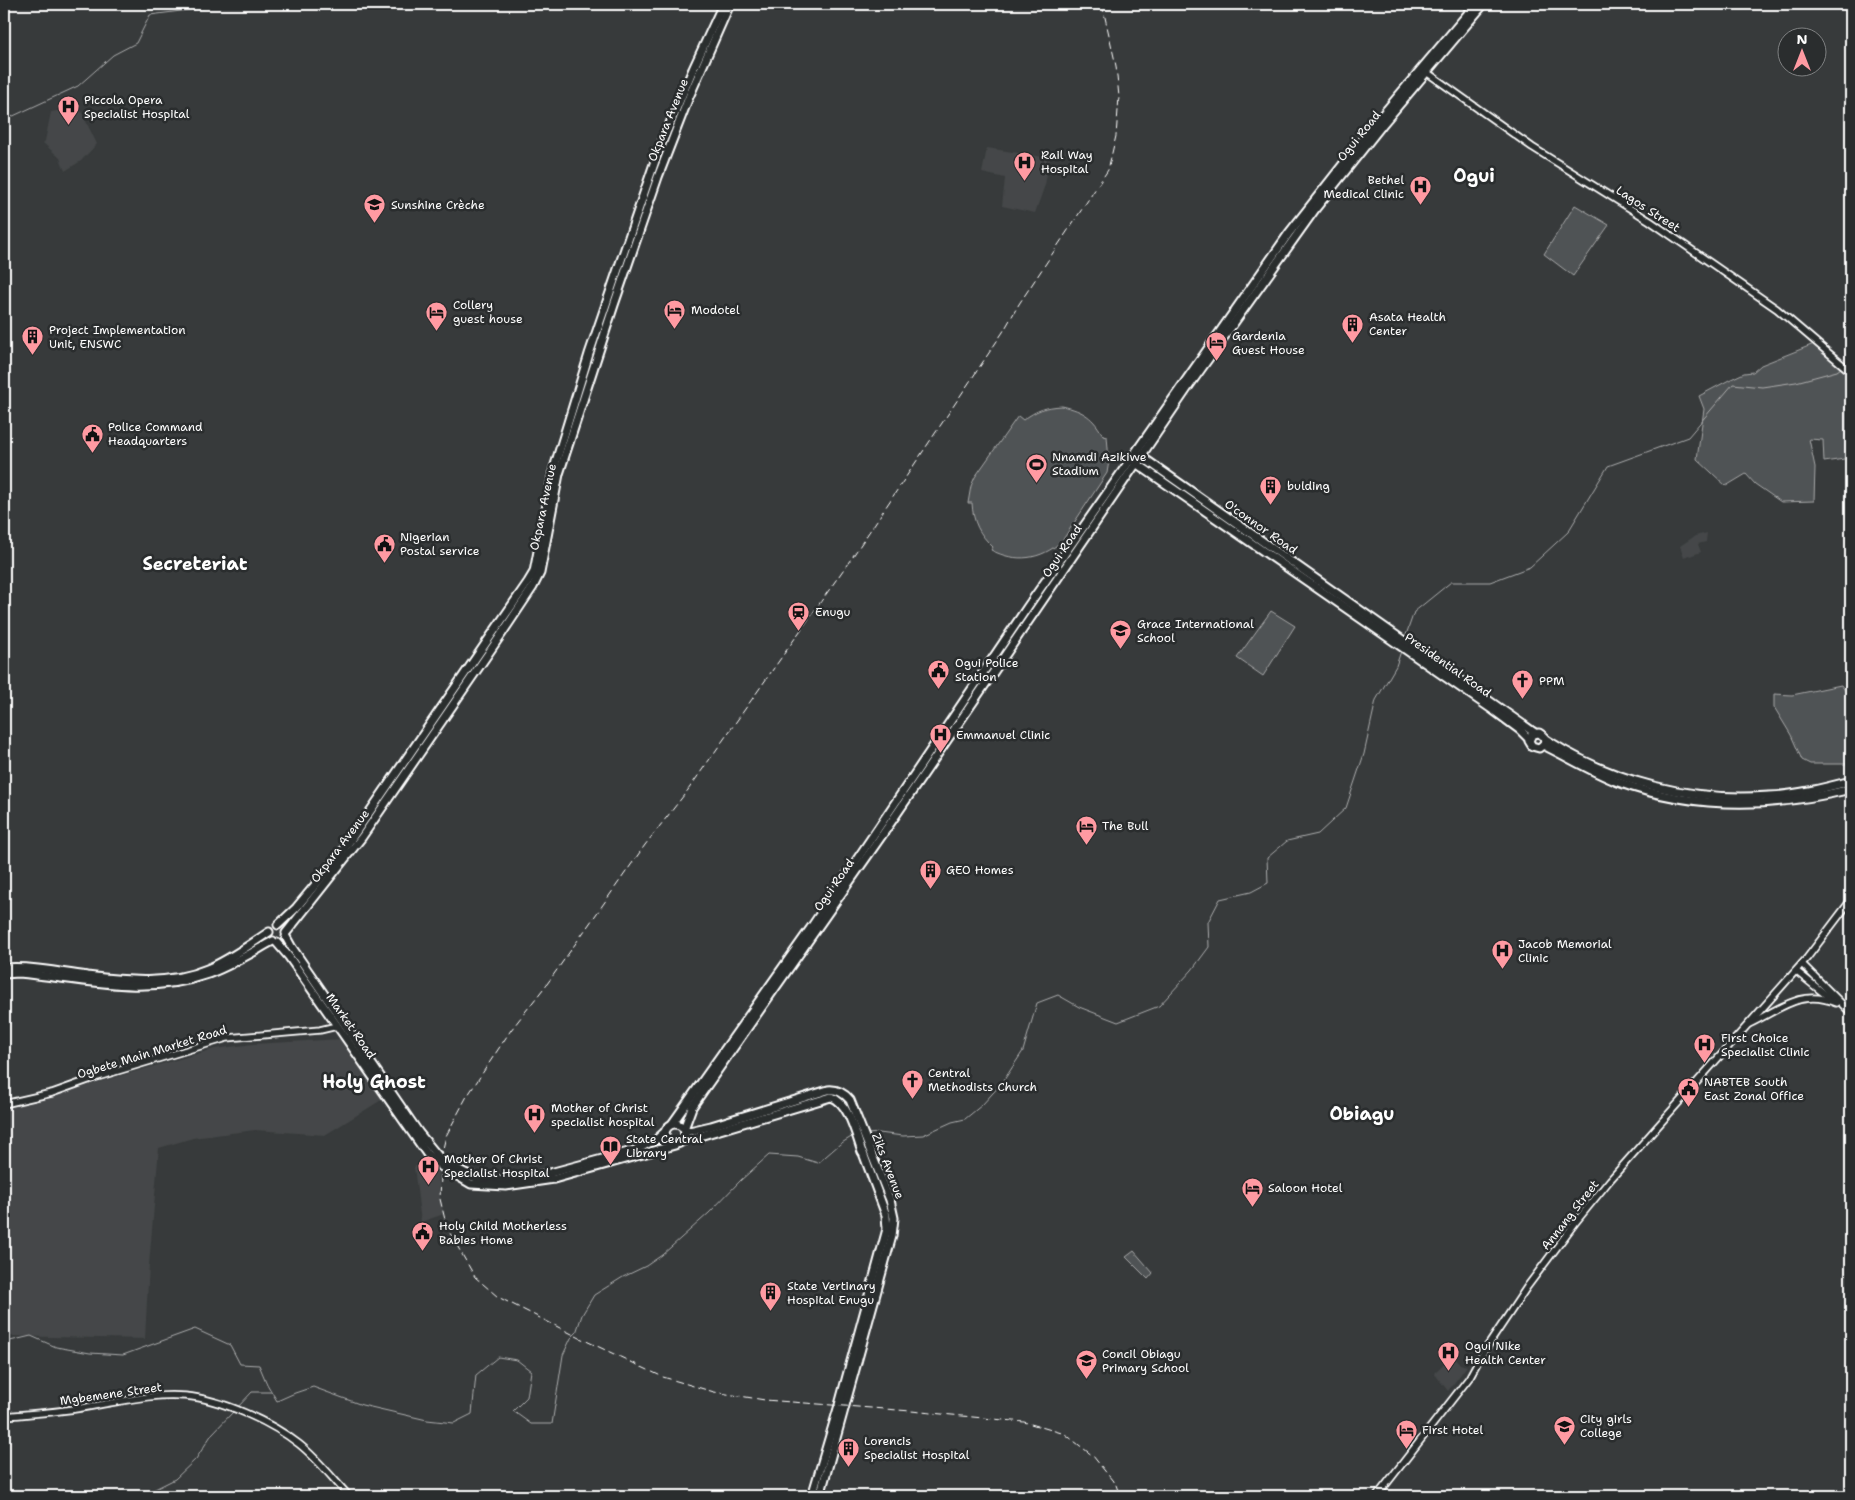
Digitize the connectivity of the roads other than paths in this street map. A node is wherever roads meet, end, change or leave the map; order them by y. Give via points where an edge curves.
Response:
1 (723, 4) edge
2 (730, 4) edge
3 (1476, 4) edge
4 (1484, 4) edge
5 (1424, 70) junction
6 (1851, 372) edge
7 (1147, 446) junction
8 (1138, 454) junction
9 (1134, 461) junction
10 (1151, 468) junction
11 (1131, 472) junction
12 (1354, 609) joint
13 (467, 670) junction
14 (474, 674) junction
15 (1503, 713) junction
16 (1535, 733) junction
17 (1529, 740) junction
18 (1544, 742) junction
19 (1851, 781) edge
20 (1851, 789) edge
21 (1769, 800) junction
22 (337, 865) junction
23 (1851, 900) edge
24 (278, 925) junction
25 (269, 932) junction
26 (286, 935) junction
27 (275, 942) junction
28 (1802, 964) junction
29 (4, 968) edge
30 (1796, 971) junction
31 (4, 974) edge
32 (154, 982) junction
33 (1823, 983) junction
34 (1817, 988) junction
35 (1808, 998) junction
36 (1836, 1003) junction
37 (1851, 1013) edge
38 (337, 1026) junction
39 (1745, 1026) junction
40 (4, 1104) edge
41 (672, 1124) junction
42 (685, 1130) junction
43 (665, 1132) junction
44 (683, 1141) junction
45 (675, 1144) junction
46 (436, 1158) junction
47 (443, 1164) junction
48 (4, 1416) edge
49 (349, 1496) edge
50 (812, 1496) edge
51 (820, 1496) edge
52 (1377, 1496) edge

1 - 13 main road, Okpara Avenue via 658,152 592,345 554,468 534,572
2 - 14 main road, Okpara Avenue via 653,190 614,305 559,474 540,573
3 - 5 main road, Ogui Road
4 - 5 main road, Ogui Road
5 - 6 main road, Lagos Street via 1532,147 1650,221 1777,309
5 - 7 main road, Ogui Road via 1316,208
5 - 8 main road, Ogui Road via 1304,213
7 - 8 main road, Ogui Road
7 - 10 main road
8 - 9 main road, Ogui Road
8 - 10 main road
9 - 10 main road
9 - 11 main road, Ogui Road
9 - 41 main road, Ogui Road via 1028,606 810,929
10 - 11 main road
10 - 12 main road, O'connor Road
11 - 42 main road, Ogui Road via 697,1100 687,1117
12 - 15 main road, Presidential Road
13 - 14 main road
13 - 22 main road, Okpara Avenue
14 - 22 main road, Okpara Avenue
15 - 16 main road, Presidential Road
15 - 17 main road, Presidential Road
16 - 17 main road
16 - 18 main road, Presidential Road via 1541,734
17 - 18 main road, Presidential Road via 1534,748 1539,748
18 - 21 main road, Presidential Road via 1576,763 1658,794 1710,803
19 - 21 main road, Presidential Road
20 - 21 main road, Presidential Road via 1805,799
22 - 24 main road, Okpara Avenue
22 - 26 main road, Okpara Avenue
23 - 28 main road, Annang Street
24 - 25 main road
24 - 26 main road via 284,928
25 - 27 main road
25 - 32 main road via 208,968
26 - 27 main road via 282,941
26 - 46 main road, Market Road via 290,946
27 - 32 main road via 205,975 172,984
27 - 38 main road, Market Road via 290,957
28 - 30 main road, Annang Street
28 - 33 main road
29 - 32 main road
30 - 34 main road
30 - 39 main road, Annang Street
31 - 32 main road via 23,973 127,985
33 - 34 main road
33 - 37 main road
34 - 35 main road
34 - 36 main road
35 - 36 main road
35 - 39 main road via 1789,1003
36 - 37 main road
38 - 40 main road, Ogbete Main Market Road via 227,1038 57,1092
38 - 46 main road, Market Road via 422,1146
39 - 52 main road, Annang Street via 1575,1223 1522,1295 1469,1378
41 - 42 main road via 679,1124
41 - 43 main road
42 - 44 main road
42 - 51 main road, Ziks Avenue via 711,1126 832,1089 839,1091 847,1096 859,1120 890,1200 894,1225
43 - 45 main road via 667,1140
43 - 47 main road, Market Road via 636,1150 517,1180 473,1177
44 - 45 main road
44 - 50 main road, Ziks Avenue via 831,1098 842,1104 851,1123 886,1215 887,1229
45 - 47 main road, Market Road via 554,1178 506,1186 471,1184
46 - 47 main road, Market Road, bridge
48 - 49 main road, Mgbemene Street via 149,1397 186,1396 216,1403 270,1426 300,1445

